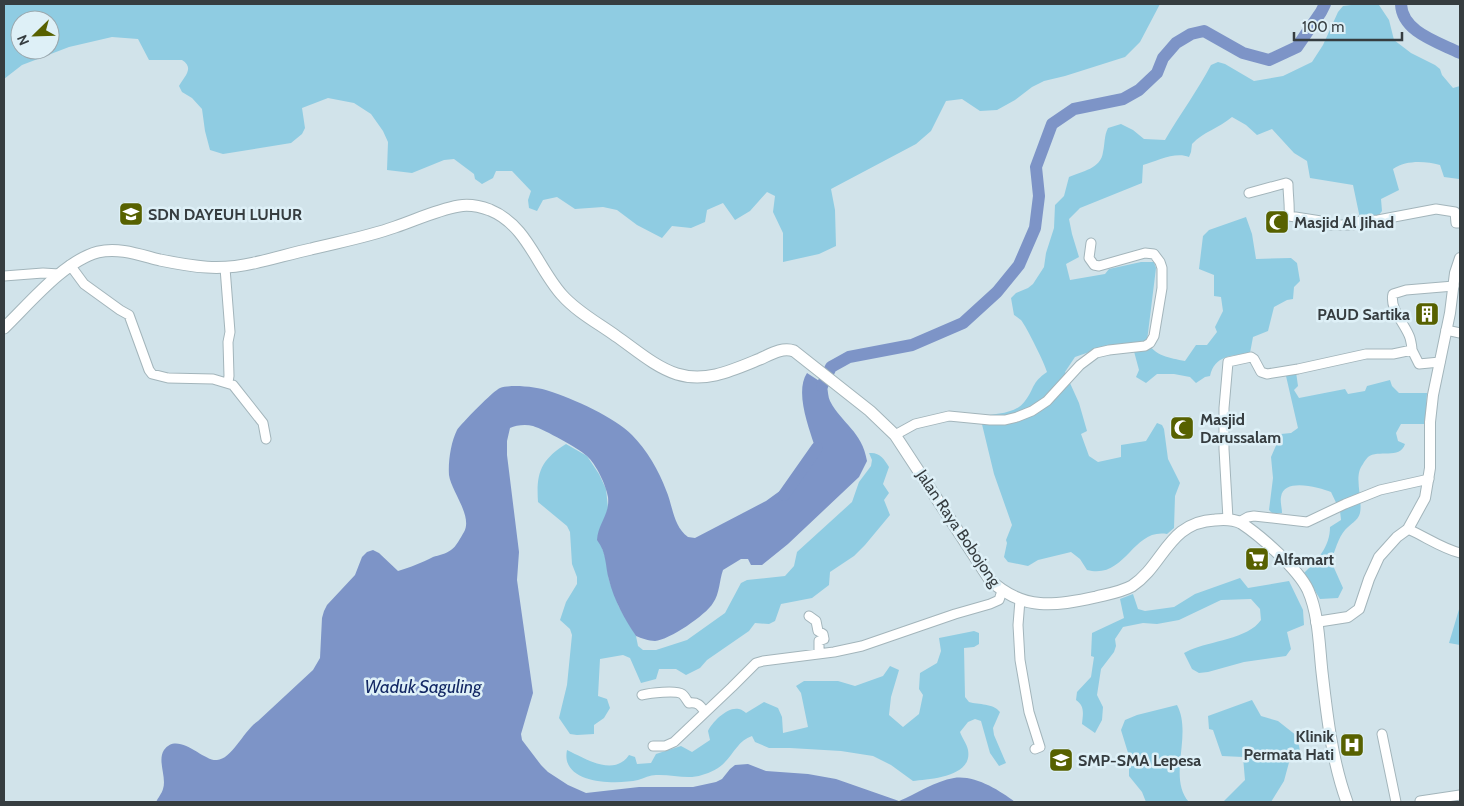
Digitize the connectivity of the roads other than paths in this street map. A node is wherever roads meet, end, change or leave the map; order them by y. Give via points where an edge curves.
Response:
1 (1249, 193) dead end
2 (1460, 224) edge
3 (1091, 243) dead end
4 (1460, 258) edge
5 (70, 265) junction
6 (225, 268) junction
7 (59, 274) junction
8 (4, 276) edge
9 (1454, 286) junction
10 (4, 328) edge
11 (1446, 330) junction
12 (1460, 332) edge
13 (1412, 350) junction
14 (1440, 362) junction
15 (228, 382) junction
16 (895, 435) junction
17 (266, 439) dead end
18 (1429, 479) junction
19 (1234, 521) junction
20 (1408, 529) junction
21 (1460, 554) edge
22 (1002, 592) junction
23 (1020, 600) junction
24 (809, 616) dead end
25 (1316, 622) junction
26 (819, 654) junction
27 (642, 695) dead end
28 (705, 712) junction
29 (1382, 734) dead end
30 (653, 746) dead end
31 (1036, 749) dead end
32 (1460, 795) edge
33 (1347, 802) edge
34 (1396, 802) edge
35 (1417, 802) edge

1 - 2 street via 1286,183 1289,216 1321,221 1323,225 1354,225 1360,221 1436,209 1455,212 1456,223
3 - 16 street via 1089,258 1094,266 1146,253 1154,254 1160,262 1162,288 1150,343 1096,353 1080,365 1047,401 1016,417 990,420 949,416 915,424
4 - 9 street
5 - 6 main road via 86,256 112,250 190,266
5 - 7 main road
5 - 15 street via 84,284 130,315 152,374
6 - 15 street via 230,332
6 - 16 main road, Jalan Raya Bobojong via 368,236 449,208 473,205 492,211 514,226 570,304 671,372 706,378 787,349 794,351 870,411
7 - 8 street
7 - 10 main road
9 - 11 street
9 - 13 street via 1393,294 1395,308 1410,338
11 - 12 street
11 - 14 street
13 - 14 street via 1419,364
13 - 19 street via 1366,354 1267,374 1261,372 1251,357 1228,362 1224,449
14 - 18 street via 1430,422
15 - 17 street via 263,423
16 - 22 main road, Jalan Raya Bobojong via 987,576
18 - 19 street via 1380,490 1307,522 1254,516
18 - 20 street via 1425,498
19 - 23 main road, Jalan Raya Bobojong via 1208,520 1189,526 1139,580 1122,591 1050,605
19 - 25 main road via 1274,550 1300,578 1307,589
20 - 21 street
20 - 25 street via 1379,558 1356,613
22 - 23 main road, Jalan Raya Bobojong
22 - 26 street via 999,600 990,604 862,646
23 - 31 street via 1020,652 1029,712 1040,747
24 - 26 street via 823,634 824,639 819,641
25 - 33 main road via 1326,709 1336,765
26 - 28 street via 756,663
27 - 28 street via 679,692 688,702 701,705
28 - 30 street via 674,742
29 - 34 street
32 - 35 street

